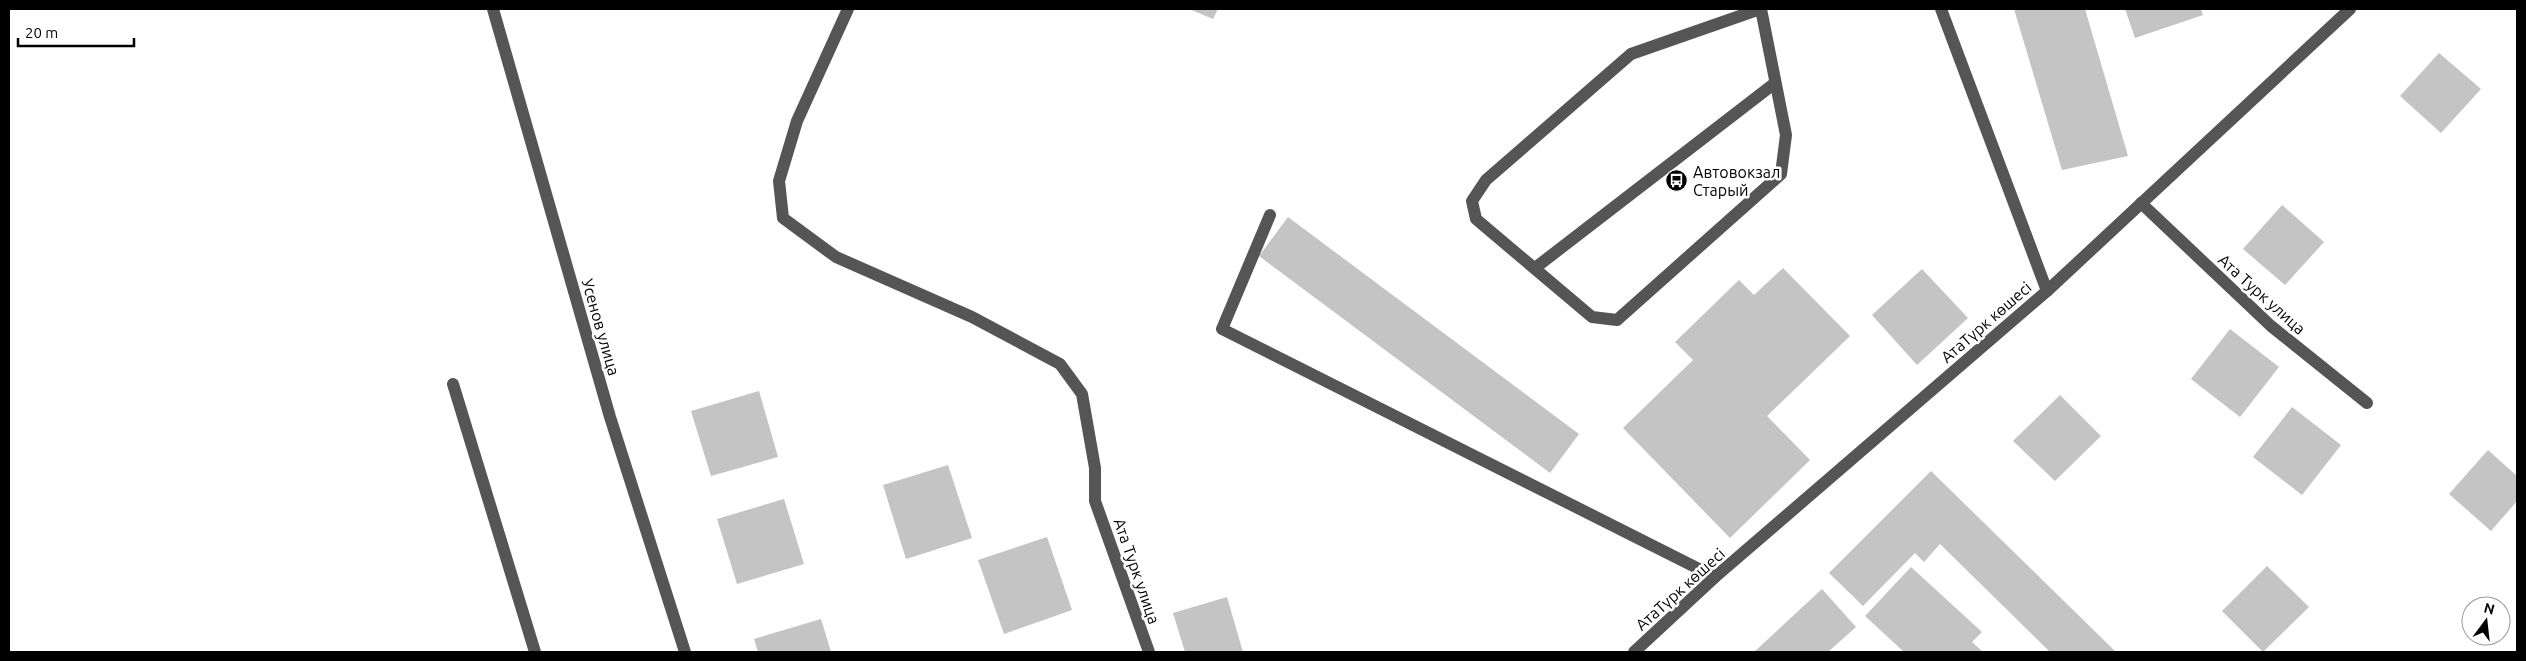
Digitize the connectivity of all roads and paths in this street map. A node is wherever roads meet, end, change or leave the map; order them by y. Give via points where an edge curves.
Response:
1 (493, 9) edge
2 (848, 9) edge
3 (1760, 9) edge
4 (1941, 9) edge
5 (2350, 9) edge
6 (1775, 83) junction
7 (2141, 203) junction
8 (1270, 215) dead end
9 (1535, 268) junction
10 (2047, 291) junction
11 (452, 384) dead end
12 (2367, 403) dead end
13 (1715, 577) junction
14 (535, 652) edge
15 (685, 652) edge
16 (1148, 652) edge
17 (1634, 652) edge

1 - 15 street, Усенов улица via 610,418
2 - 16 street, Ата Турк улица via 797,121 779,181 783,218 836,257 972,317 1060,364 1082,394 1096,468 1096,501
3 - 6 street
3 - 9 street via 1631,54 1486,180 1472,201 1476,219
4 - 10 street
5 - 7 street, АтаТүрк көшесі
6 - 9 street
6 - 9 street via 1786,135 1781,174 1617,320 1592,317
7 - 10 street, АтаТүрк көшесі
7 - 12 street, Ата Турк улица via 2271,326
8 - 13 street via 1222,329
10 - 13 street, АтаТүрк көшесі
11 - 14 street
13 - 17 street, АтаТүрк көшесі

